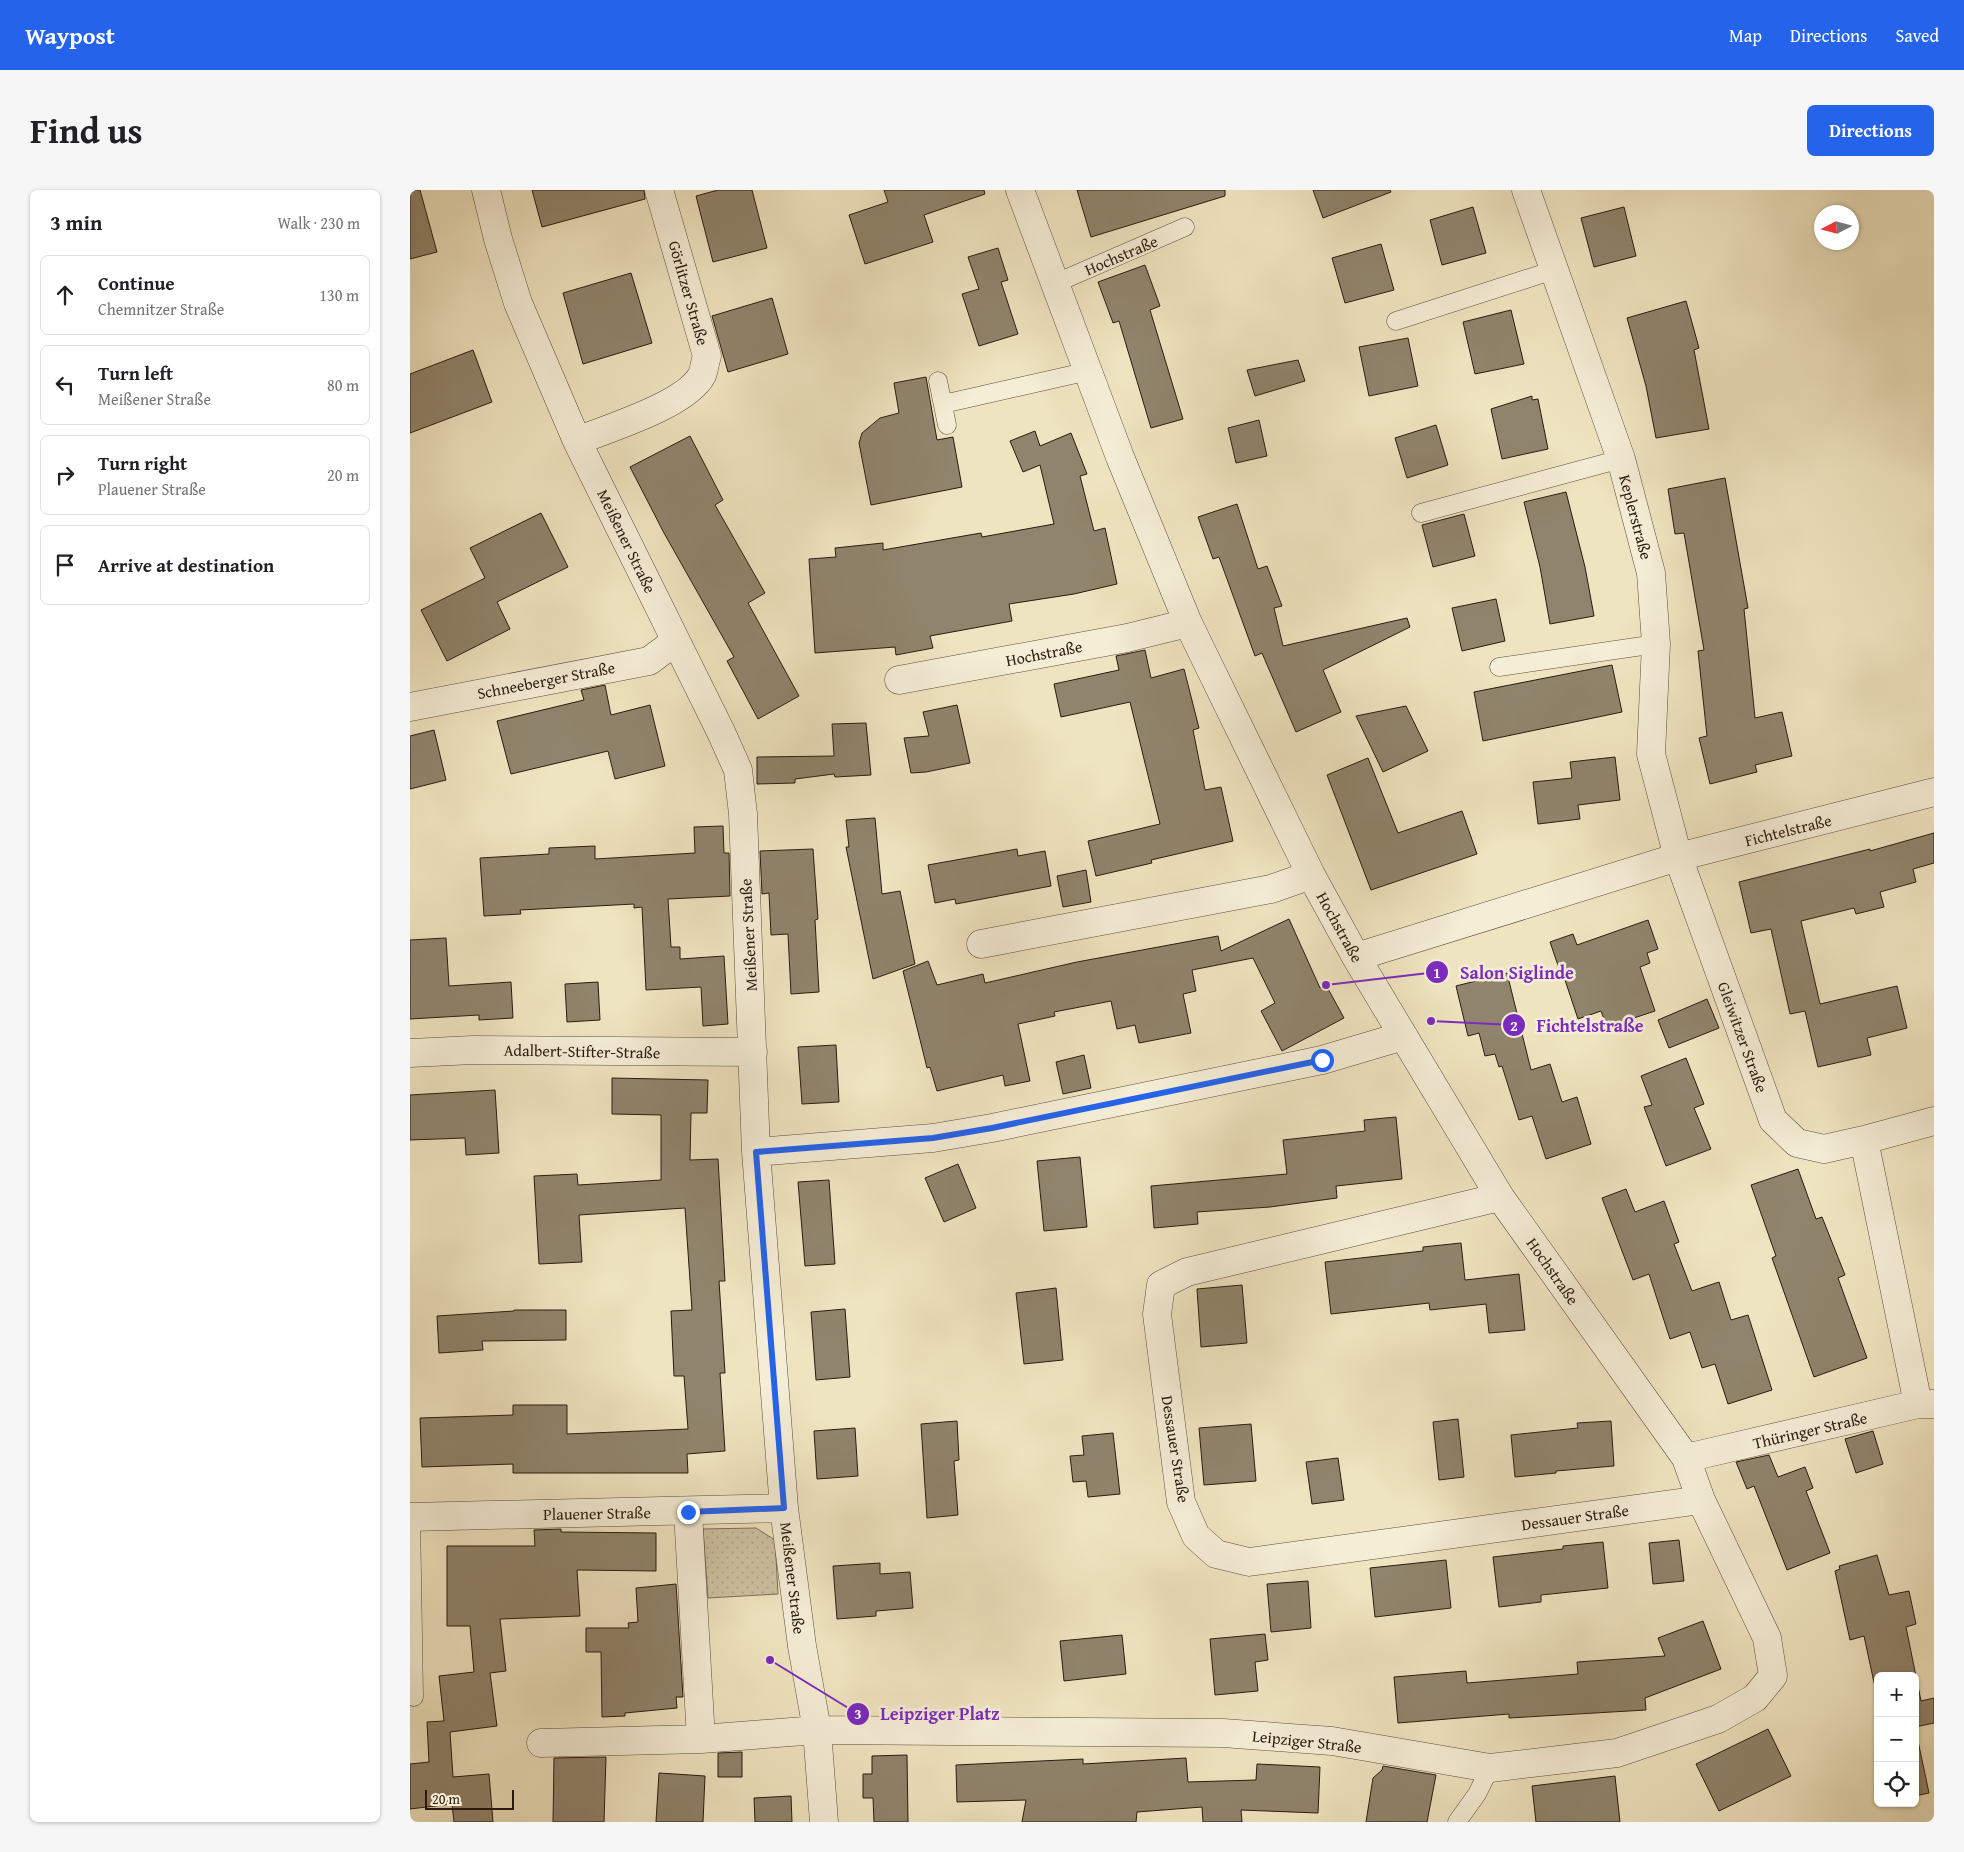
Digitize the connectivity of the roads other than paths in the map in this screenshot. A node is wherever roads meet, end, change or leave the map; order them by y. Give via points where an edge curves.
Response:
1 (486, 190) edge
2 (659, 190) edge
3 (1020, 190) edge
4 (1526, 190) edge
5 (1185, 227) dead end
6 (1554, 270) junction
7 (1056, 284) junction
8 (1396, 320) dead end
9 (1089, 371) junction
10 (938, 381) dead end
11 (943, 404) junction
12 (947, 425) dead end
13 (577, 441) junction
14 (1621, 459) junction
15 (1421, 512) dead end
16 (1188, 623) junction
17 (676, 641) junction
18 (1656, 644) junction
19 (1500, 667) dead end
20 (899, 680) dead end
21 (410, 707) edge
22 (1934, 792) edge
23 (1678, 858) junction
24 (1311, 875) junction
25 (981, 944) dead end
26 (1356, 957) junction
27 (1403, 1036) junction
28 (753, 1052) junction
29 (410, 1053) edge
30 (1934, 1121) edge
31 (1864, 1140) junction
32 (756, 1152) junction
33 (1500, 1198) junction
34 (1926, 1404) edge
35 (1686, 1458) junction
36 (1701, 1500) junction
37 (784, 1508) junction
38 (688, 1512) junction
39 (410, 1517) edge
40 (1773, 1676) joint
41 (414, 1697) dead end
42 (817, 1730) junction
43 (701, 1739) junction
44 (541, 1743) dead end
45 (1490, 1768) junction
46 (824, 1822) edge
47 (1457, 1822) edge

1 - 13 street, Meißener Straße via 518,303
2 - 13 street, Görlitzer Straße via 707,356 702,375 690,389 668,404
3 - 7 street, Hochstraße
4 - 6 street, Keplerstraße
5 - 7 lane, Hochstraße
6 - 8 lane
6 - 14 street, Keplerstraße
7 - 9 street, Hochstraße
9 - 11 lane
9 - 16 street, Hochstraße via 1120,457
10 - 11 lane
11 - 12 lane
13 - 17 street, Meißener Straße
14 - 15 lane
14 - 18 street, Keplerstraße via 1651,574
16 - 20 street, Hochstraße via 1127,638
16 - 24 street, Hochstraße
17 - 21 street, Schneeberger Straße via 648,661
17 - 28 street, Meißener Straße via 738,770 743,814
18 - 19 lane
18 - 23 street, Keplerstraße via 1651,754
22 - 23 street, Fichtelstraße
23 - 26 street, Fichtelstraße
23 - 31 street, Gleiwitzer Straße via 1773,1120 1797,1143 1824,1149
24 - 25 street, Hochstraße via 1271,889
24 - 26 street, Hochstraße
26 - 27 street, Hochstraße
27 - 32 street via 1322,1060 992,1128 933,1138
27 - 33 street, Hochstraße
28 - 29 street, Adalbert-Stifter-Straße via 473,1050
28 - 32 street, Meißener Straße
30 - 31 street, Gleiwitzer Straße
31 - 34 street
32 - 37 street, Meißener Straße
33 - 35 street, Hochstraße
33 - 36 street, Dessauer Straße via 1187,1272 1161,1284 1157,1314 1181,1502 1196,1536 1216,1554 1249,1562
34 - 35 street, Thüringer Straße
35 - 36 street, Hochstraße
36 - 40 street, Hochstraße via 1767,1638
37 - 38 street, Plauener Straße
37 - 42 street, Meißener Straße
38 - 39 street, Plauener Straße
38 - 43 street
39 - 41 lane
40 - 45 street, Leipziger Straße via 1755,1698 1718,1719 1617,1753
42 - 43 street, Leipziger Straße
42 - 45 street, Leipziger Straße via 1223,1733 1332,1741
42 - 46 street, Meißener Straße
43 - 44 street, Leipziger Straße
45 - 47 lane via 1478,1794

